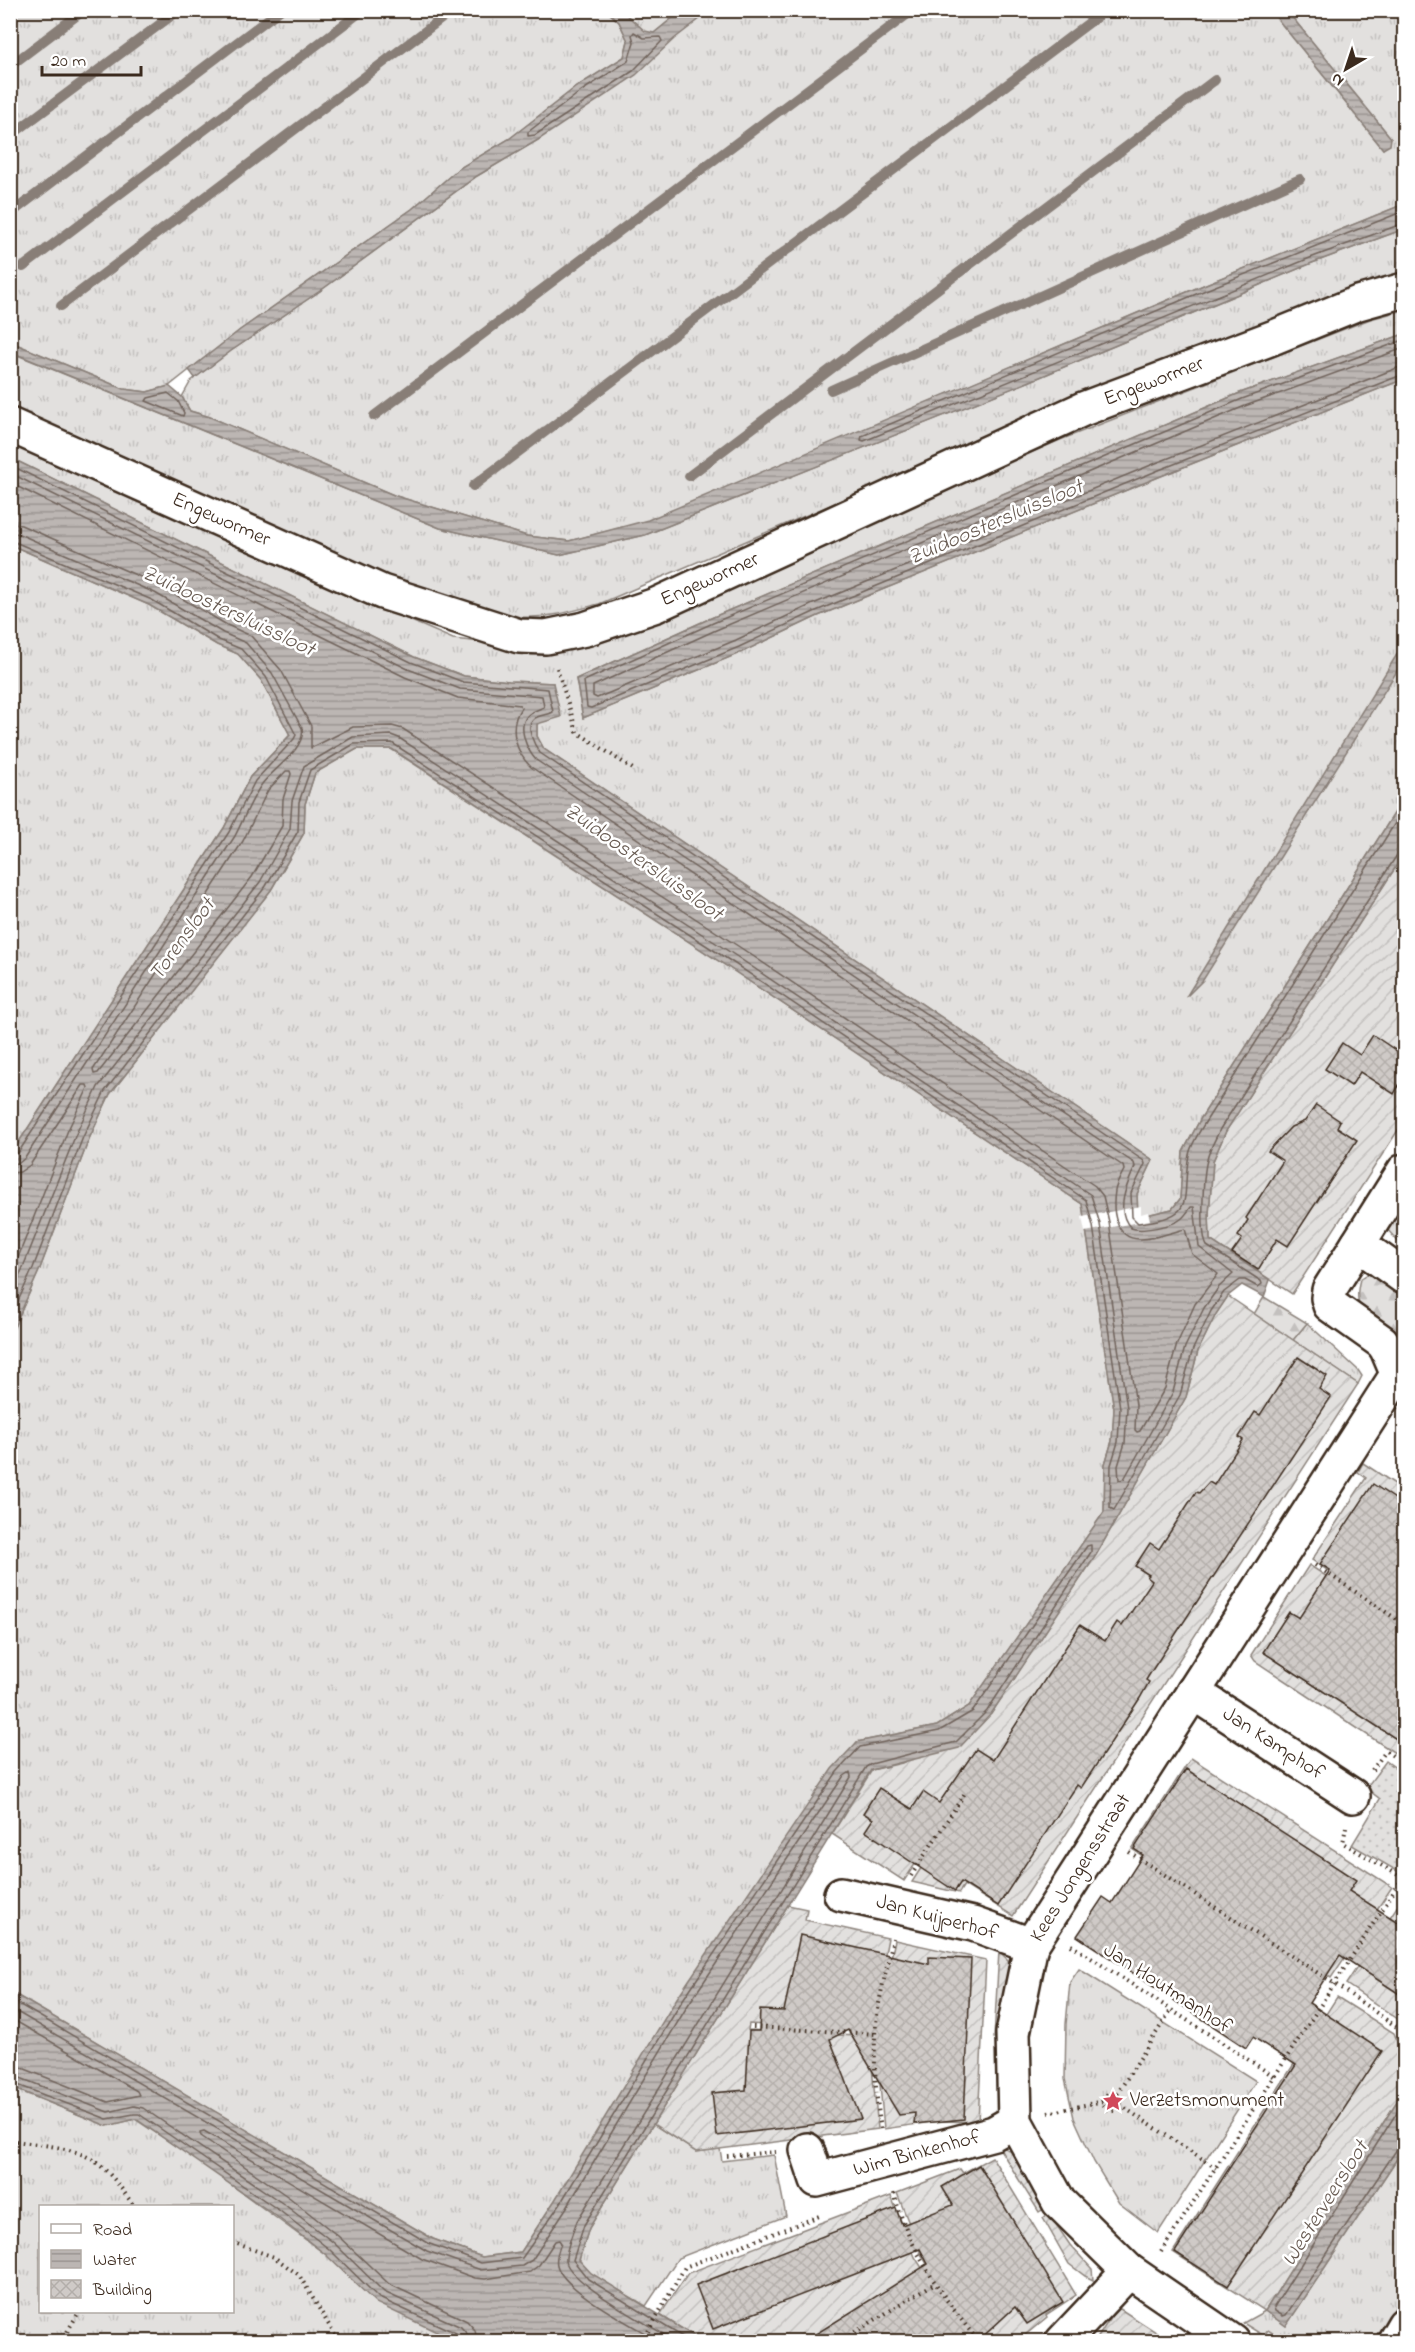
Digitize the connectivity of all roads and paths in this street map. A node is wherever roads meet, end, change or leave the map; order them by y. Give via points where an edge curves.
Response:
1 (1404, 290) edge
2 (10, 425) edge
3 (546, 637) junction
4 (633, 769) dead end
5 (1404, 1171) edge
6 (1358, 1244) junction
7 (1404, 1277) edge
8 (1402, 1373) edge
9 (1287, 1547) junction
10 (1404, 1624) edge
11 (1192, 1692) junction
12 (965, 1793) dead end
13 (1353, 1796) dead end
14 (1102, 1834) junction
15 (1404, 1876) edge
16 (841, 1894) dead end
17 (898, 1906) junction
18 (1037, 1936) junction
19 (1335, 1984) junction
20 (1171, 2010) junction
21 (753, 2027) dead end
22 (1404, 2031) edge
23 (875, 2034) junction
24 (1275, 2077) junction
25 (1117, 2094) junction
26 (1103, 2101) junction
27 (1120, 2105) junction
28 (1015, 2121) junction
29 (10, 2140) edge
30 (727, 2156) dead end
31 (886, 2162) junction
32 (1216, 2168) junction
33 (815, 2179) junction
34 (133, 2205) edge
35 (234, 2243) edge
36 (1136, 2276) junction
37 (935, 2283) junction
38 (78, 2313) edge
39 (1404, 2325) edge
40 (61, 2342) edge
41 (339, 2342) edge
42 (642, 2342) edge
43 (840, 2342) edge
44 (979, 2342) edge
45 (1062, 2342) edge
46 (1233, 2342) edge
47 (1394, 2342) edge

1 - 3 street, Engewormer via 1358,303 1083,409 656,605 585,629
2 - 3 street, Engewormer via 382,592 519,636
3 - 4 path via 577,732
5 - 6 street
6 - 7 street
6 - 8 street via 1329,1290 1330,1305 1382,1342
8 - 9 street, Kees Jongensstraat
9 - 10 path
9 - 11 street, Kees Jongensstraat
11 - 13 street, Jan Kamphof
11 - 14 street, Kees Jongensstraat
12 - 17 path via 910,1877
14 - 18 street, Kees Jongensstraat
14 - 19 path
15 - 19 path
16 - 17 street, Jan Kuijperhof
17 - 18 street, Jan Kuijperhof
17 - 23 path
18 - 20 path, Jan Houtmanhof
18 - 28 street, Kees Jongensstraat via 1013,2033
19 - 22 path
19 - 24 path
20 - 24 path, Jan Houtmanhof
20 - 25 path
21 - 23 path
23 - 31 path
24 - 32 path
25 - 26 path via 1108,2094
25 - 27 path
26 - 27 path via 1108,2110
26 - 28 path
27 - 32 path
28 - 31 street, Wim Binkenhof via 994,2133
28 - 36 street, Kees Jongensstraat via 1059,2202
29 - 34 path via 64,2148 96,2161
30 - 33 path
31 - 33 street, Wim Binkenhof
31 - 37 path via 914,2245
32 - 36 path
33 - 42 path via 822,2215 684,2267
35 - 41 path via 274,2257 298,2275
36 - 45 street
36 - 46 street, Kees Jongensstraat
37 - 43 path
37 - 44 path
38 - 40 path
39 - 47 street

